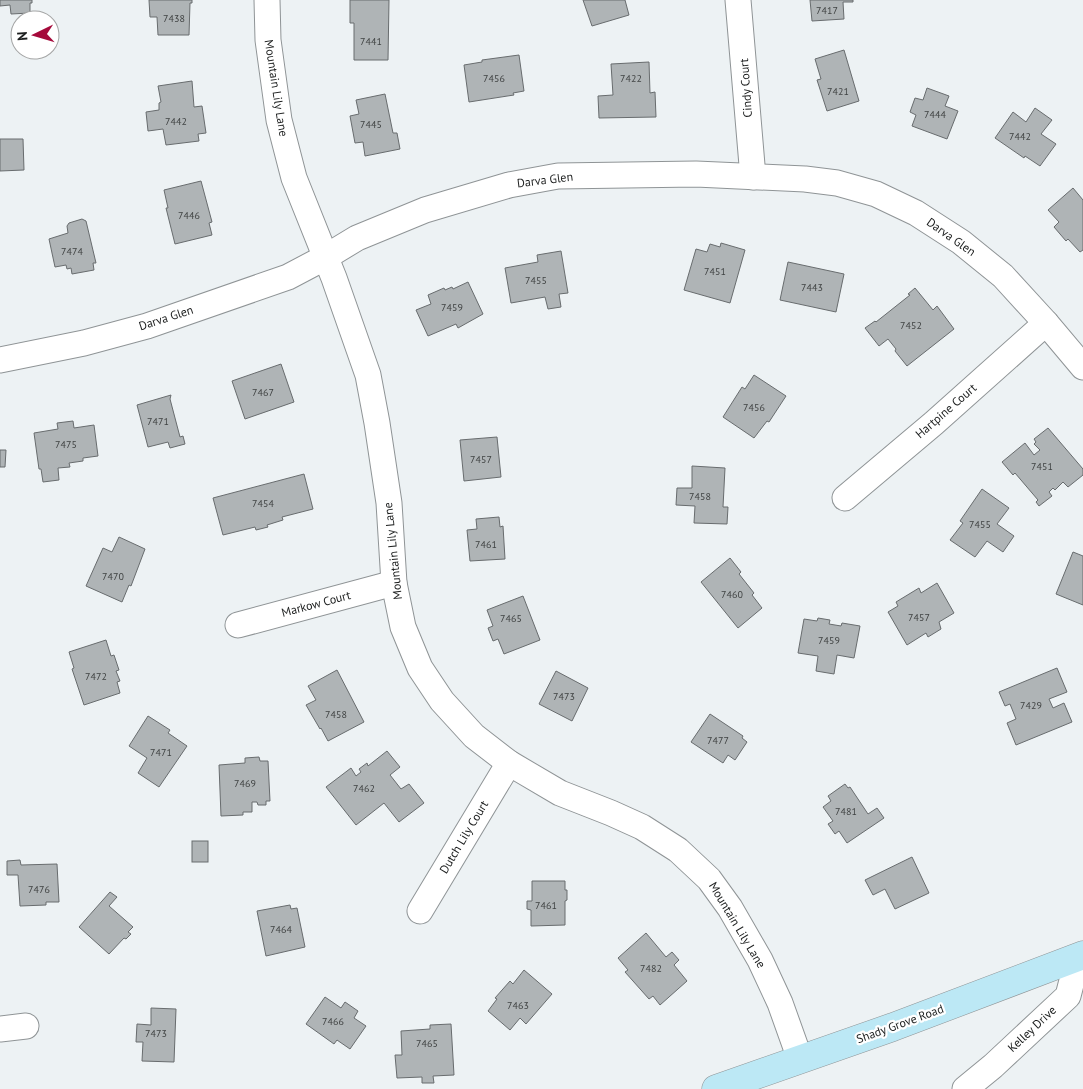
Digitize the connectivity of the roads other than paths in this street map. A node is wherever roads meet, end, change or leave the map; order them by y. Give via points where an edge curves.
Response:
1 (267, 0) edge
2 (738, 0) edge
3 (753, 177) junction
4 (324, 258) junction
5 (1046, 323) junction
6 (0, 360) edge
7 (1083, 368) edge
8 (845, 498) dead end
9 (394, 583) junction
10 (238, 625) dead end
11 (508, 763) junction
12 (420, 911) dead end
13 (1081, 956) edge
14 (26, 1026) dead end
15 (0, 1029) edge
16 (800, 1060) junction
17 (716, 1089) edge
18 (965, 1089) edge

1 - 4 street, Mountain Lily Lane via 268,40 279,120 294,178
2 - 3 street, Cindy Court
3 - 4 street, Darva Glen via 696,174 558,176 510,185 425,210 357,238
3 - 5 street, Darva Glen via 837,183 876,194 916,213 961,242 1003,276
4 - 6 street, Darva Glen via 288,277 147,326
4 - 9 street, Mountain Lily Lane via 368,375 389,503
5 - 7 street, Darva Glen
5 - 8 street, Hartpine Court
9 - 10 street, Markow Court
9 - 11 street, Mountain Lily Lane via 403,627 420,668 442,701 468,729
11 - 12 street, Dutch Lily Court
11 - 16 street, Mountain Lily Lane via 560,793 642,827 678,850 709,879 760,960 780,1003
13 - 16 main road, Shady Grove Road
13 - 18 street, Kelley Drive via 1068,996
14 - 15 street
16 - 17 main road, Shady Grove Road

